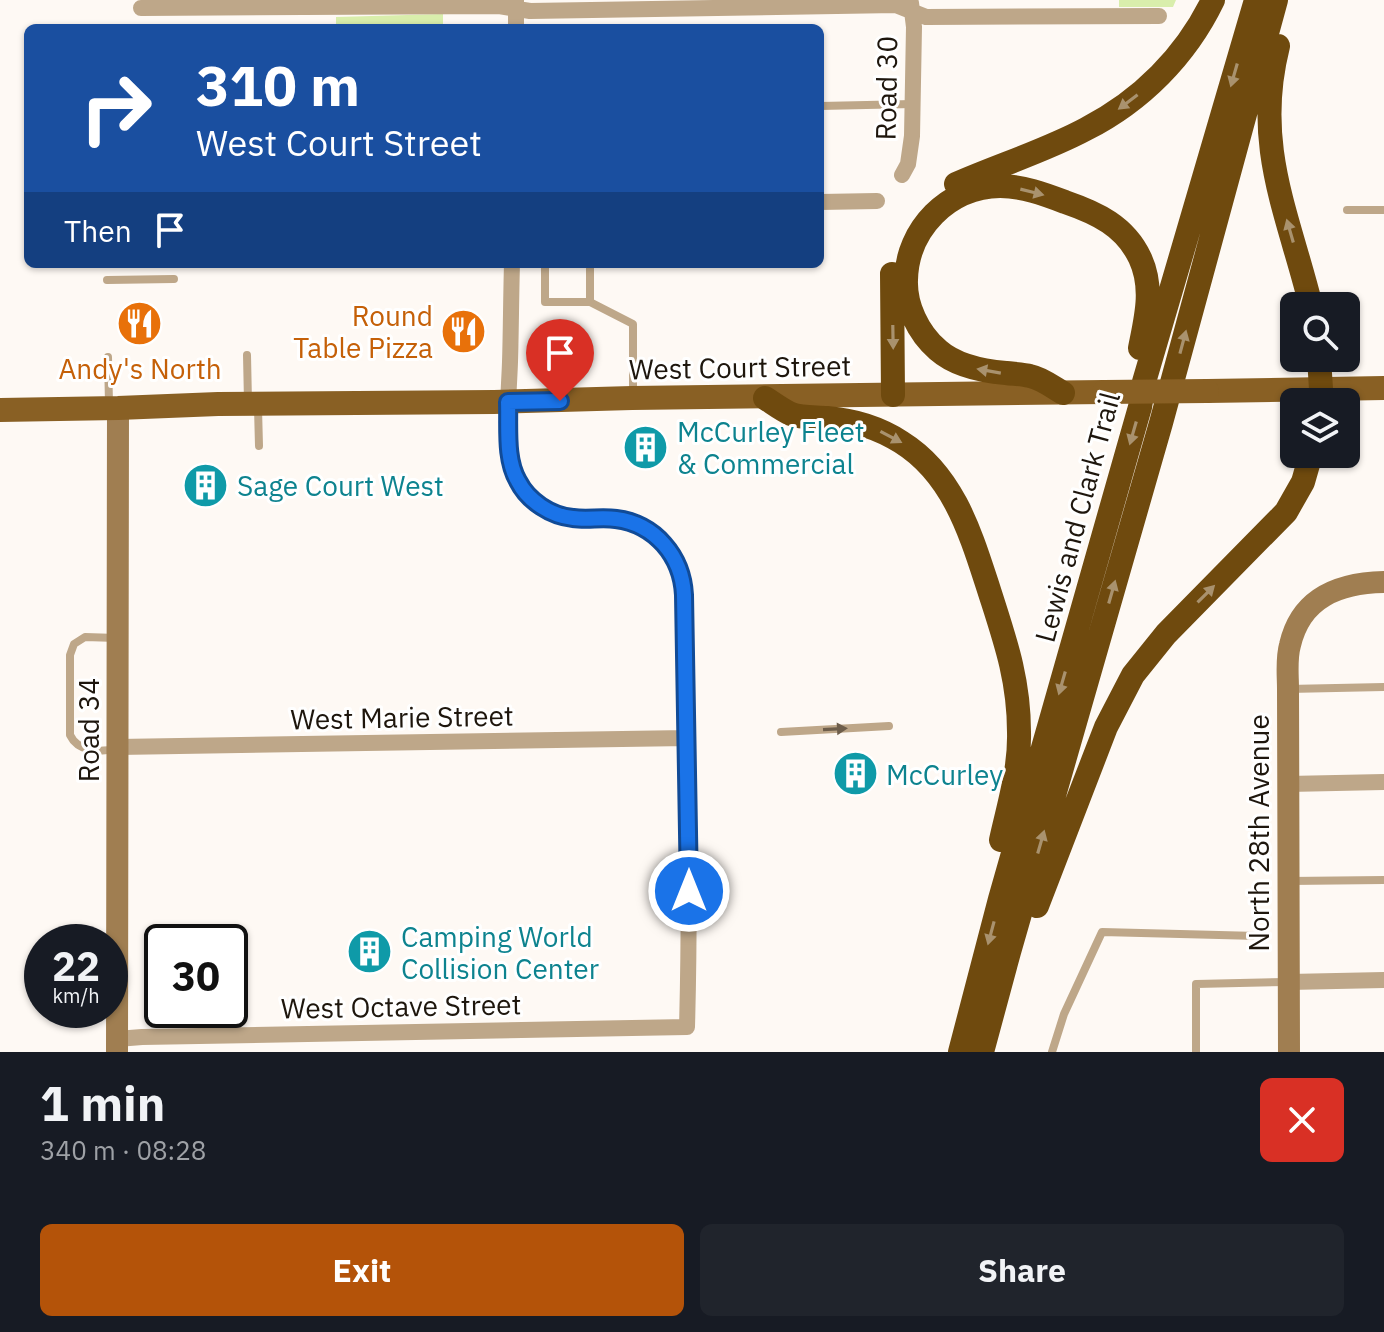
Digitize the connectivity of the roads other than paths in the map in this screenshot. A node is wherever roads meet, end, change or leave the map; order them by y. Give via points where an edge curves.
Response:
1 (1213, 0) edge
2 (1256, 0) edge
3 (1276, 0) edge
4 (1290, 0) edge
5 (516, 4) edge
6 (911, 6) edge
7 (141, 8) dead end
8 (1159, 16) dead end
9 (913, 104) junction
10 (824, 106) edge
11 (902, 175) dead end
12 (877, 201) dead end
13 (824, 202) edge
14 (1347, 210) dead end
15 (1384, 210) edge
16 (512, 268) edge
17 (545, 268) edge
18 (590, 268) edge
19 (174, 279) dead end
20 (107, 280) dead end
21 (1307, 292) edge
22 (590, 302) junction
23 (247, 355) dead end
24 (108, 357) dead end
25 (1144, 382) junction
26 (1384, 388) edge
27 (1360, 391) edge
28 (1063, 393) junction
29 (1280, 394) edge
30 (893, 395) junction
31 (632, 398) junction
32 (765, 398) junction
33 (508, 402) junction
34 (253, 404) junction
35 (114, 408) junction
36 (0, 410) edge
37 (259, 446) dead end
38 (1307, 468) edge
39 (1384, 582) edge
40 (118, 638) junction
41 (1384, 687) edge
42 (1288, 689) junction
43 (889, 726) dead end
44 (781, 732) dead end
45 (687, 738) junction
46 (118, 747) junction
47 (1384, 782) edge
48 (1288, 784) junction
49 (1384, 880) edge
50 (1288, 881) junction
51 (1000, 899) junction
52 (1258, 936) dead end
53 (1009, 952) junction
54 (1384, 980) edge
55 (1289, 982) junction
56 (117, 1046) edge
57 (960, 1052) edge
58 (982, 1052) edge
59 (1052, 1052) edge
60 (1196, 1052) edge
61 (1289, 1052) edge

1 -> 30 highway via 1166,70 1107,118 939,192 916,212 900,238 892,267
2 -> 25 highway, Lewis and Clark Trail
53 -> 3 highway, Lewis and Clark Trail
21 -> 4 highway via 1270,140 1272,79
5 - 6 street via 530,11
5 - 7 street
6 - 8 street via 926,17
6 - 9 street, Road 30
9 - 10 lane
9 - 11 street, Road 30 via 911,152
12 - 13 street
14 - 15 lane
16 - 33 street
17 - 22 lane via 545,302
18 - 22 lane
19 - 20 lane
22 - 31 lane via 633,324
23 - 34 lane
24 - 35 lane
28 -> 25 highway via 1032,376 983,371 950,359 916,323 906,285 909,254 925,222 951,200 982,188 1027,189 1089,210 1125,235 1141,260 1147,285 1138,356
25 -> 51 highway, Lewis and Clark Trail
26 - 27 main road, West Court Street
28 - 29 main road, West Court Street, bridge
28 - 30 main road, West Court Street
30 - 32 main road, West Court Street
31 - 32 main road, West Court Street
31 - 33 main road, West Court Street
32 -> 51 highway via 792,415 851,421 901,441 939,477 959,509 1006,642 1018,696 1019,751 999,851
33 - 34 main road, West Court Street
33 - 45 street via 514,473 535,502 560,516 617,519 640,526 666,545 675,560 684,586
34 - 35 main road, West Court Street
34 - 37 lane
35 - 36 main road, West Court Street
35 - 40 street, Road 34
53 -> 38 highway via 1030,925 1106,727 1133,675 1286,512
39 - 42 street, North 28th Avenue via 1333,591 1301,616 1289,646
40 - 46 street, Road 34
40 - 46 lane via 85,637 74,644 70,659 70,735 84,749
41 - 42 lane
42 - 48 street, North 28th Avenue
44 -> 43 lane
45 - 46 street, West Marie Street
45 - 56 street, West Octave Street via 687,1027 142,1037
46 - 56 street, Road 34
47 - 48 street
48 - 50 street, North 28th Avenue
49 - 50 lane
50 - 55 street, North 28th Avenue
51 -> 57 highway, Lewis and Clark Trail
52 - 59 lane via 1102,932
53 - 58 highway, Lewis and Clark Trail
54 - 55 street
55 - 60 lane via 1196,984
55 - 61 street, North 28th Avenue

